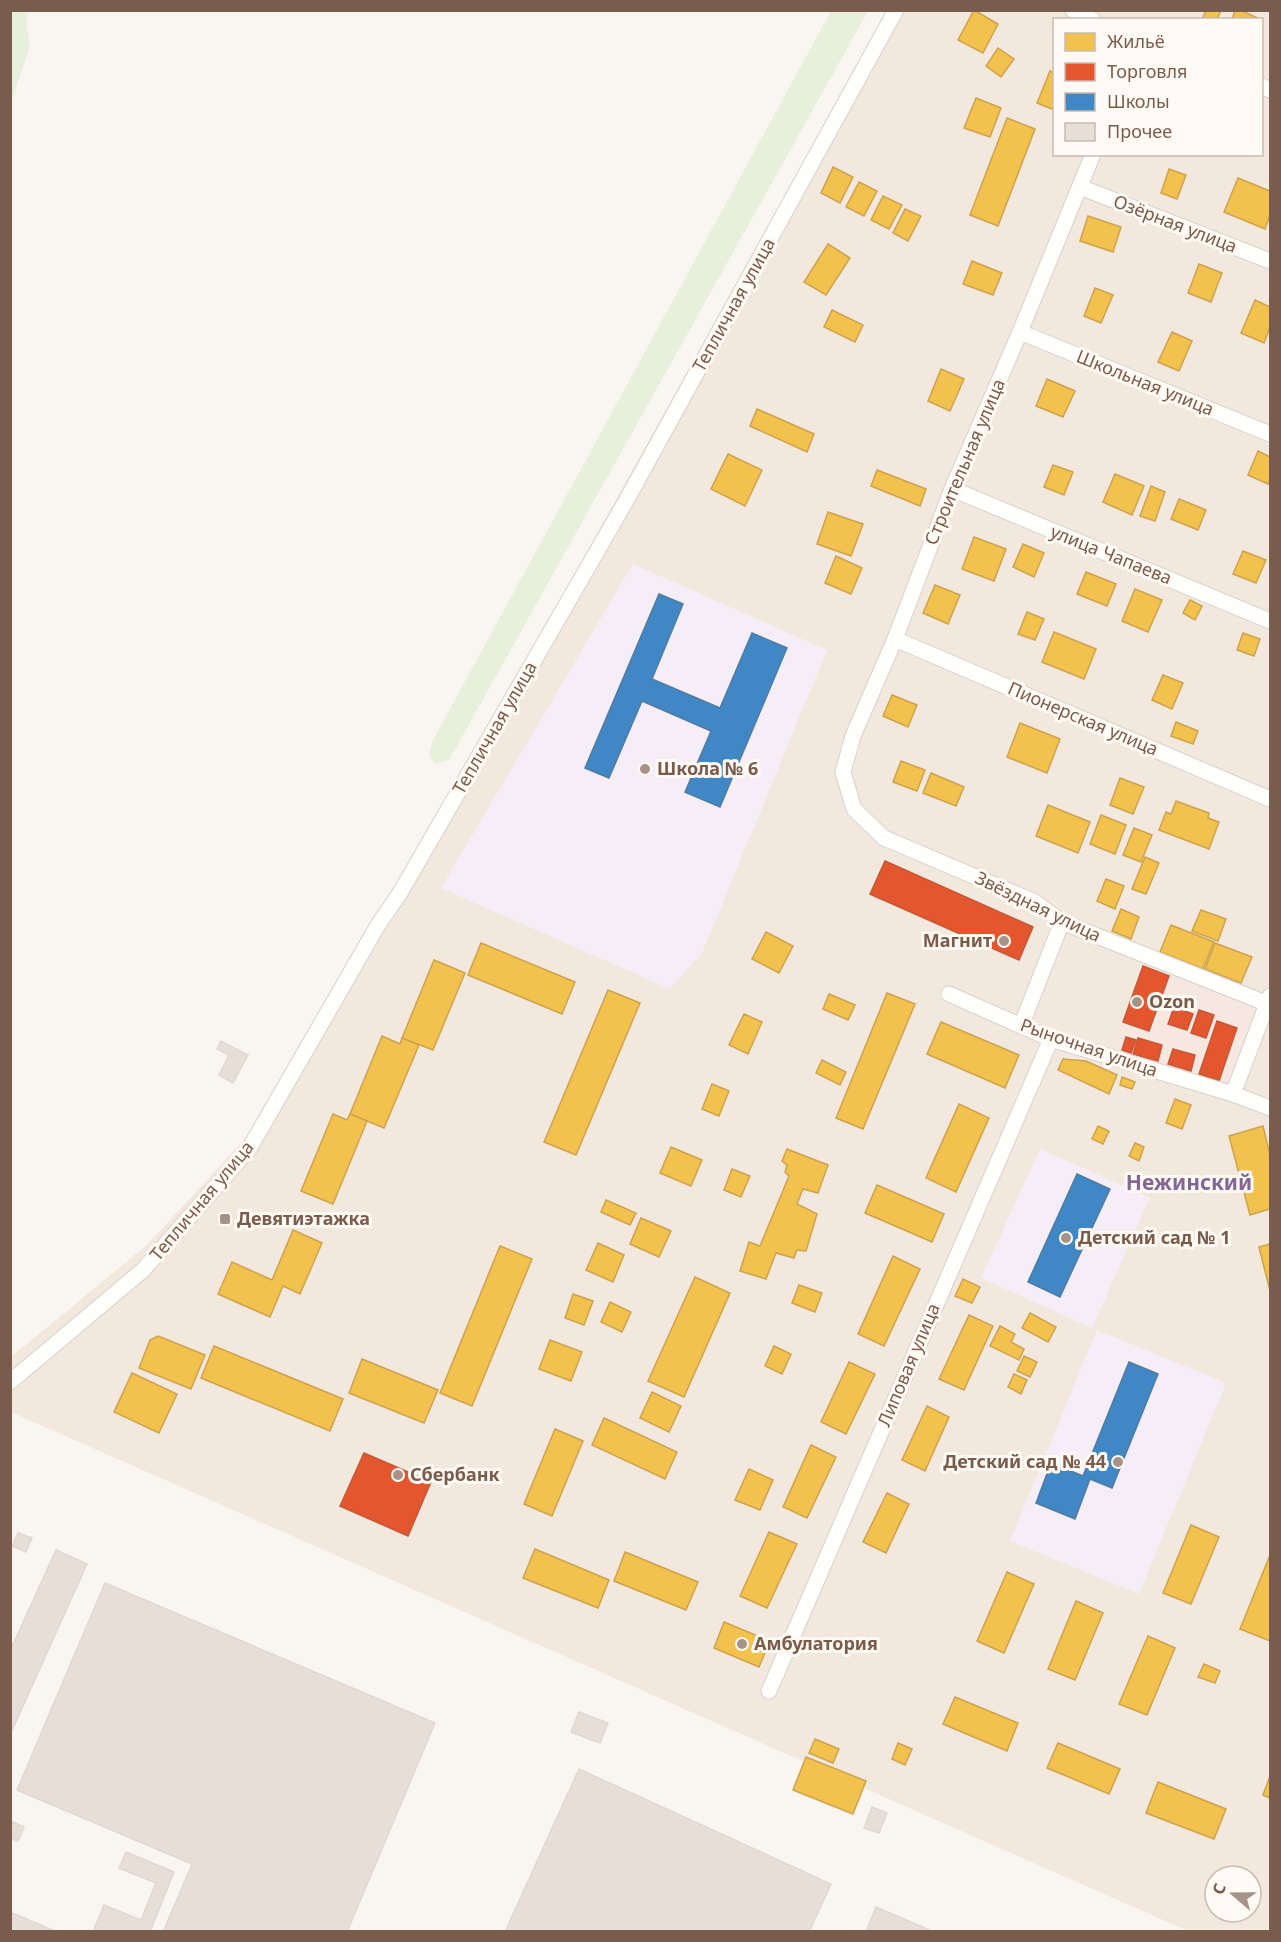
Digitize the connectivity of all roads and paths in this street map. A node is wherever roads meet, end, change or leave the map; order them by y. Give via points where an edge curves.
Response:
1 (896, 10) edge
2 (1073, 10) edge
3 (1089, 18) edge
4 (1092, 156) edge
5 (1080, 187) junction
6 (1270, 261) edge
7 (1020, 332) junction
8 (1270, 434) edge
9 (952, 489) junction
10 (1270, 621) edge
11 (896, 639) junction
12 (843, 772) joint
13 (1270, 799) edge
14 (1062, 922) junction
15 (949, 994) dead end
16 (1268, 1003) edge
17 (1021, 1026) junction
18 (1270, 1026) edge
19 (1050, 1039) junction
20 (1233, 1094) junction
21 (1270, 1108) edge
22 (10, 1382) edge
23 (769, 1691) dead end

1 - 22 street, Тепличная улица via 626,501 249,1149 143,1270
2 - 3 street
4 - 5 street, Строительная улица
5 - 6 street, Озёрная улица
5 - 7 street, Строительная улица
7 - 8 street, Школьная улица
7 - 9 street, Строительная улица
9 - 10 street, улица Чапаева
9 - 11 street, Строительная улица
11 - 12 street, Строительная улица via 853,736
11 - 13 street, Пионерская улица
12 - 14 street, Звёздная улица via 854,809 884,838 1035,902
14 - 16 street, Звёздная улица
14 - 17 street
15 - 17 street, Рыночная улица
16 - 18 street
16 - 20 street
17 - 19 street, Рыночная улица
19 - 20 street, Рыночная улица
19 - 23 street, Липовая улица
20 - 21 street, Рыночная улица

